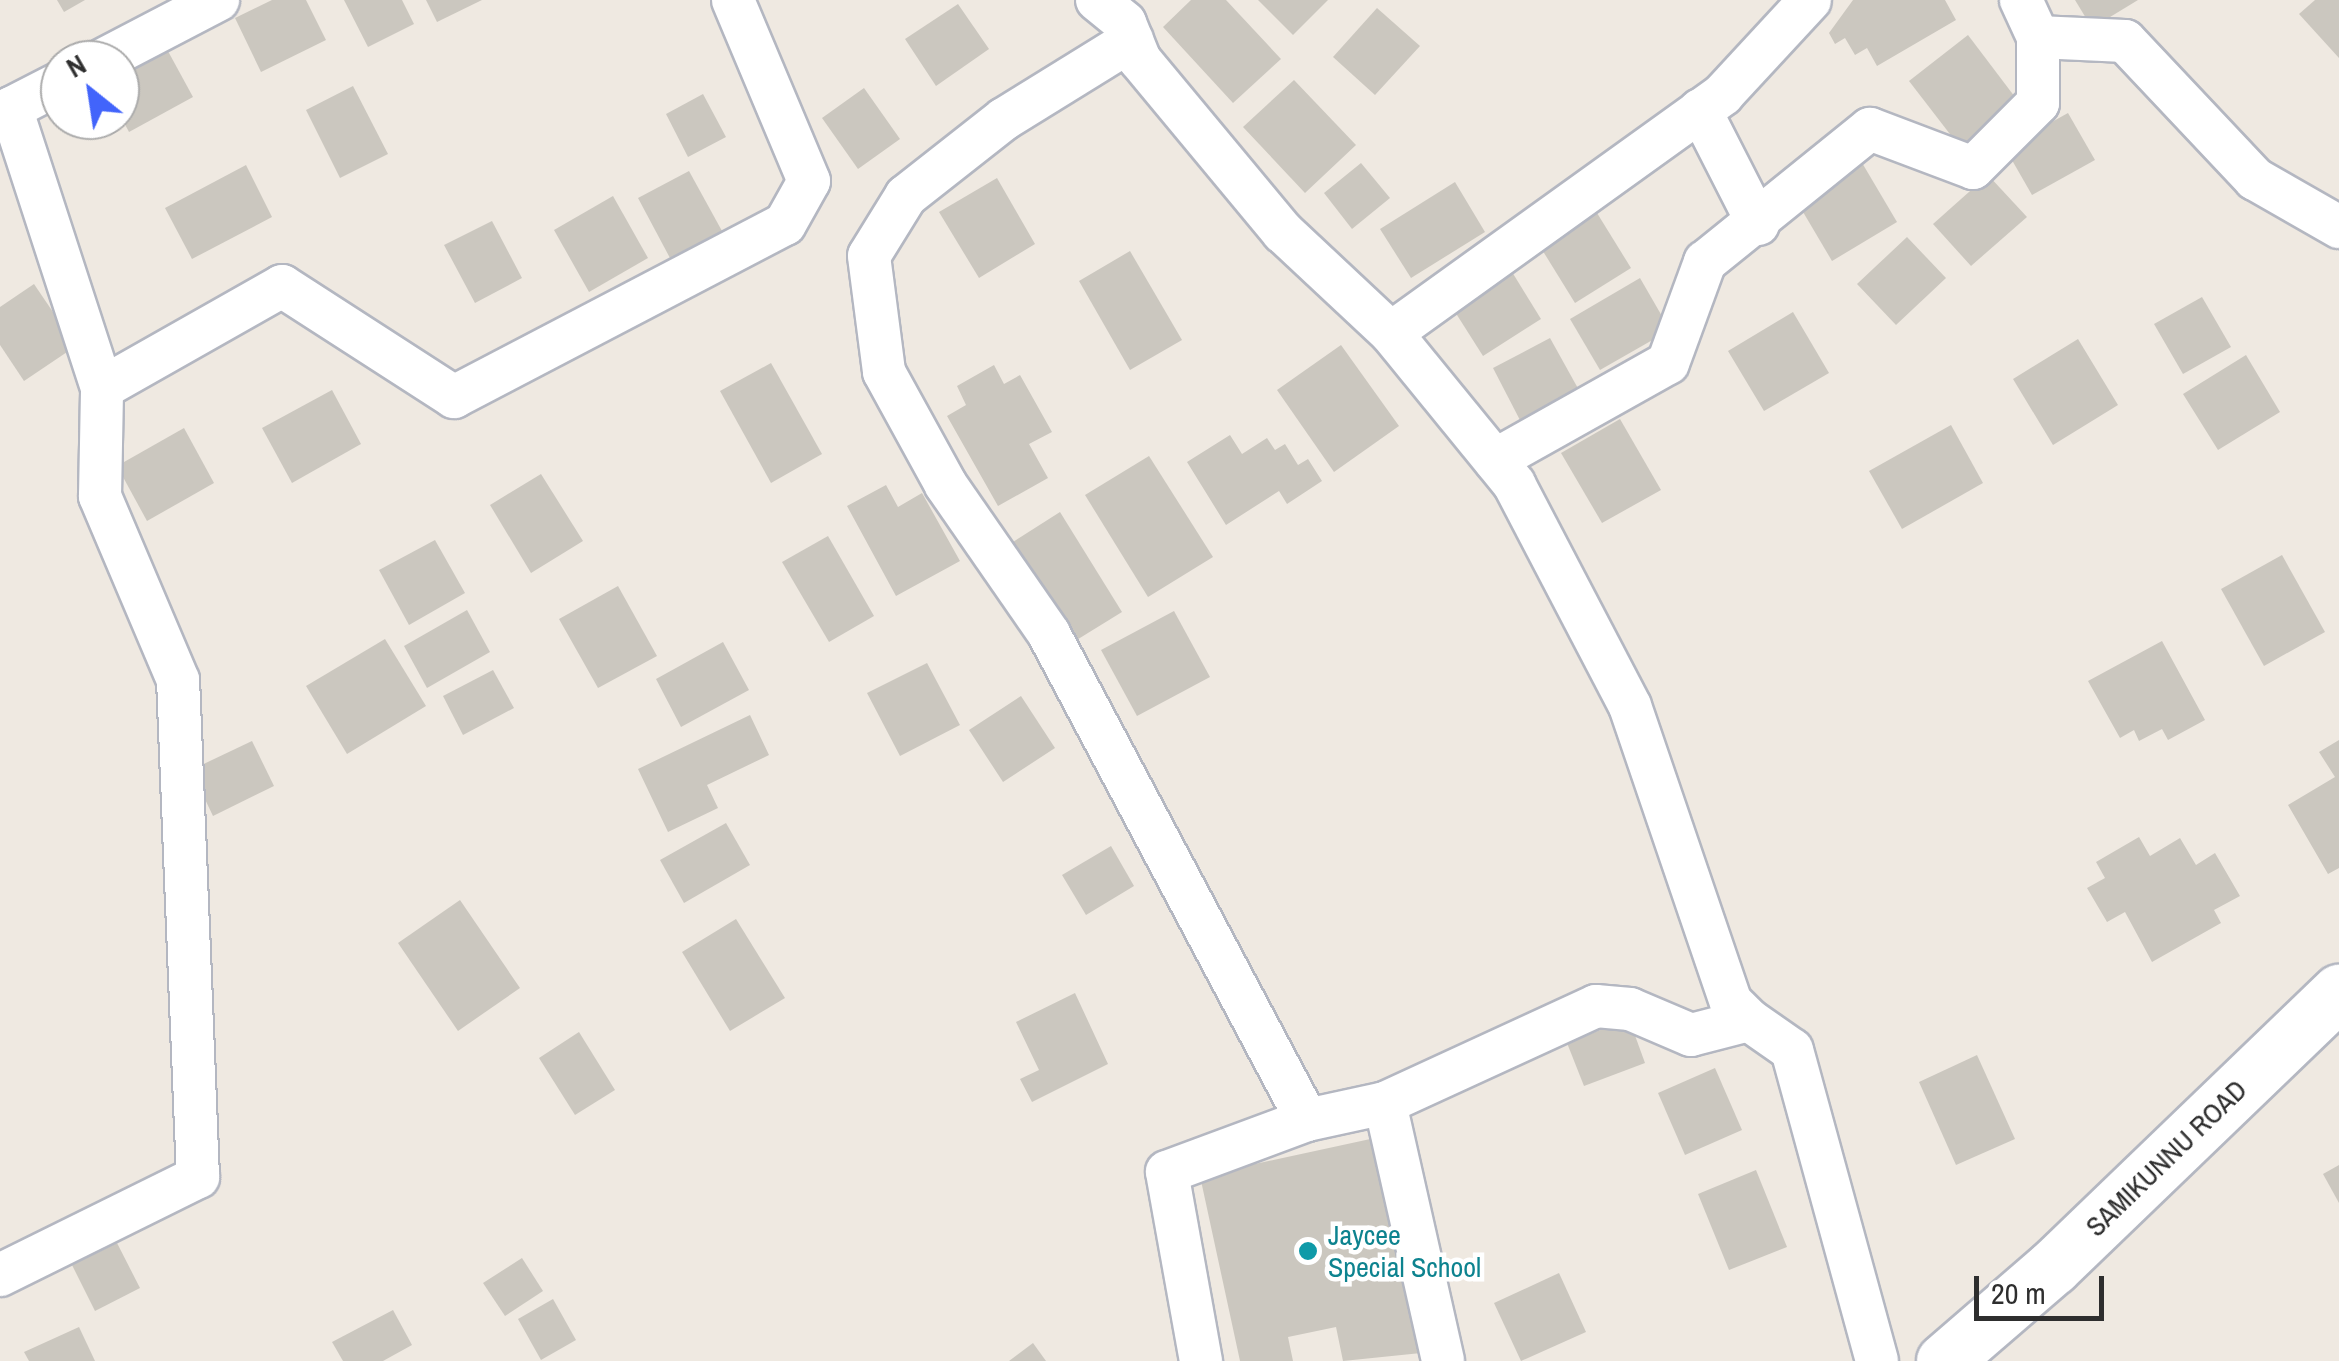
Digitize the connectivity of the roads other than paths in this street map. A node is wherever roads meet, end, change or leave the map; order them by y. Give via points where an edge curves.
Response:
1 (218, 0) edge
2 (733, 0) edge
3 (1810, 0) edge
4 (1123, 16) edge
5 (2030, 18) edge
6 (140, 41) edge
7 (40, 93) edge
8 (1700, 110) junction
9 (6, 111) edge
10 (1758, 224) junction
11 (2339, 227) edge
12 (1390, 333) junction
13 (102, 388) junction
14 (1495, 460) junction
15 (2339, 992) edge
16 (1748, 1020) junction
17 (1385, 1102) junction
18 (1307, 1120) junction
19 (0, 1275) edge
20 (1200, 1361) edge
21 (1443, 1361) edge
22 (1878, 1361) edge
23 (1944, 1361) edge

1 - 6 street
2 - 13 street via 808,181 785,224 454,397 282,286
3 - 8 street
4 - 12 street via 1140,60 1284,232
4 - 18 street via 906,196 868,256 884,372 946,485 1049,634
5 - 10 street via 2038,102 1973,168 1870,129
5 - 11 street via 2124,41 2256,180
7 - 9 street
8 - 10 street
8 - 12 street
9 - 13 street
10 - 14 street via 1705,262 1668,364
12 - 14 street
13 - 19 street via 100,496 178,680 198,1177
14 - 16 street via 1514,484 1630,706 1731,1002
15 - 23 main road, SAMIKUNNU ROAD via 2053,1267
16 - 17 street via 1691,1035 1630,1010 1596,1006
16 - 22 street via 1792,1050
17 - 18 street
17 - 21 street
18 - 20 street via 1166,1172

